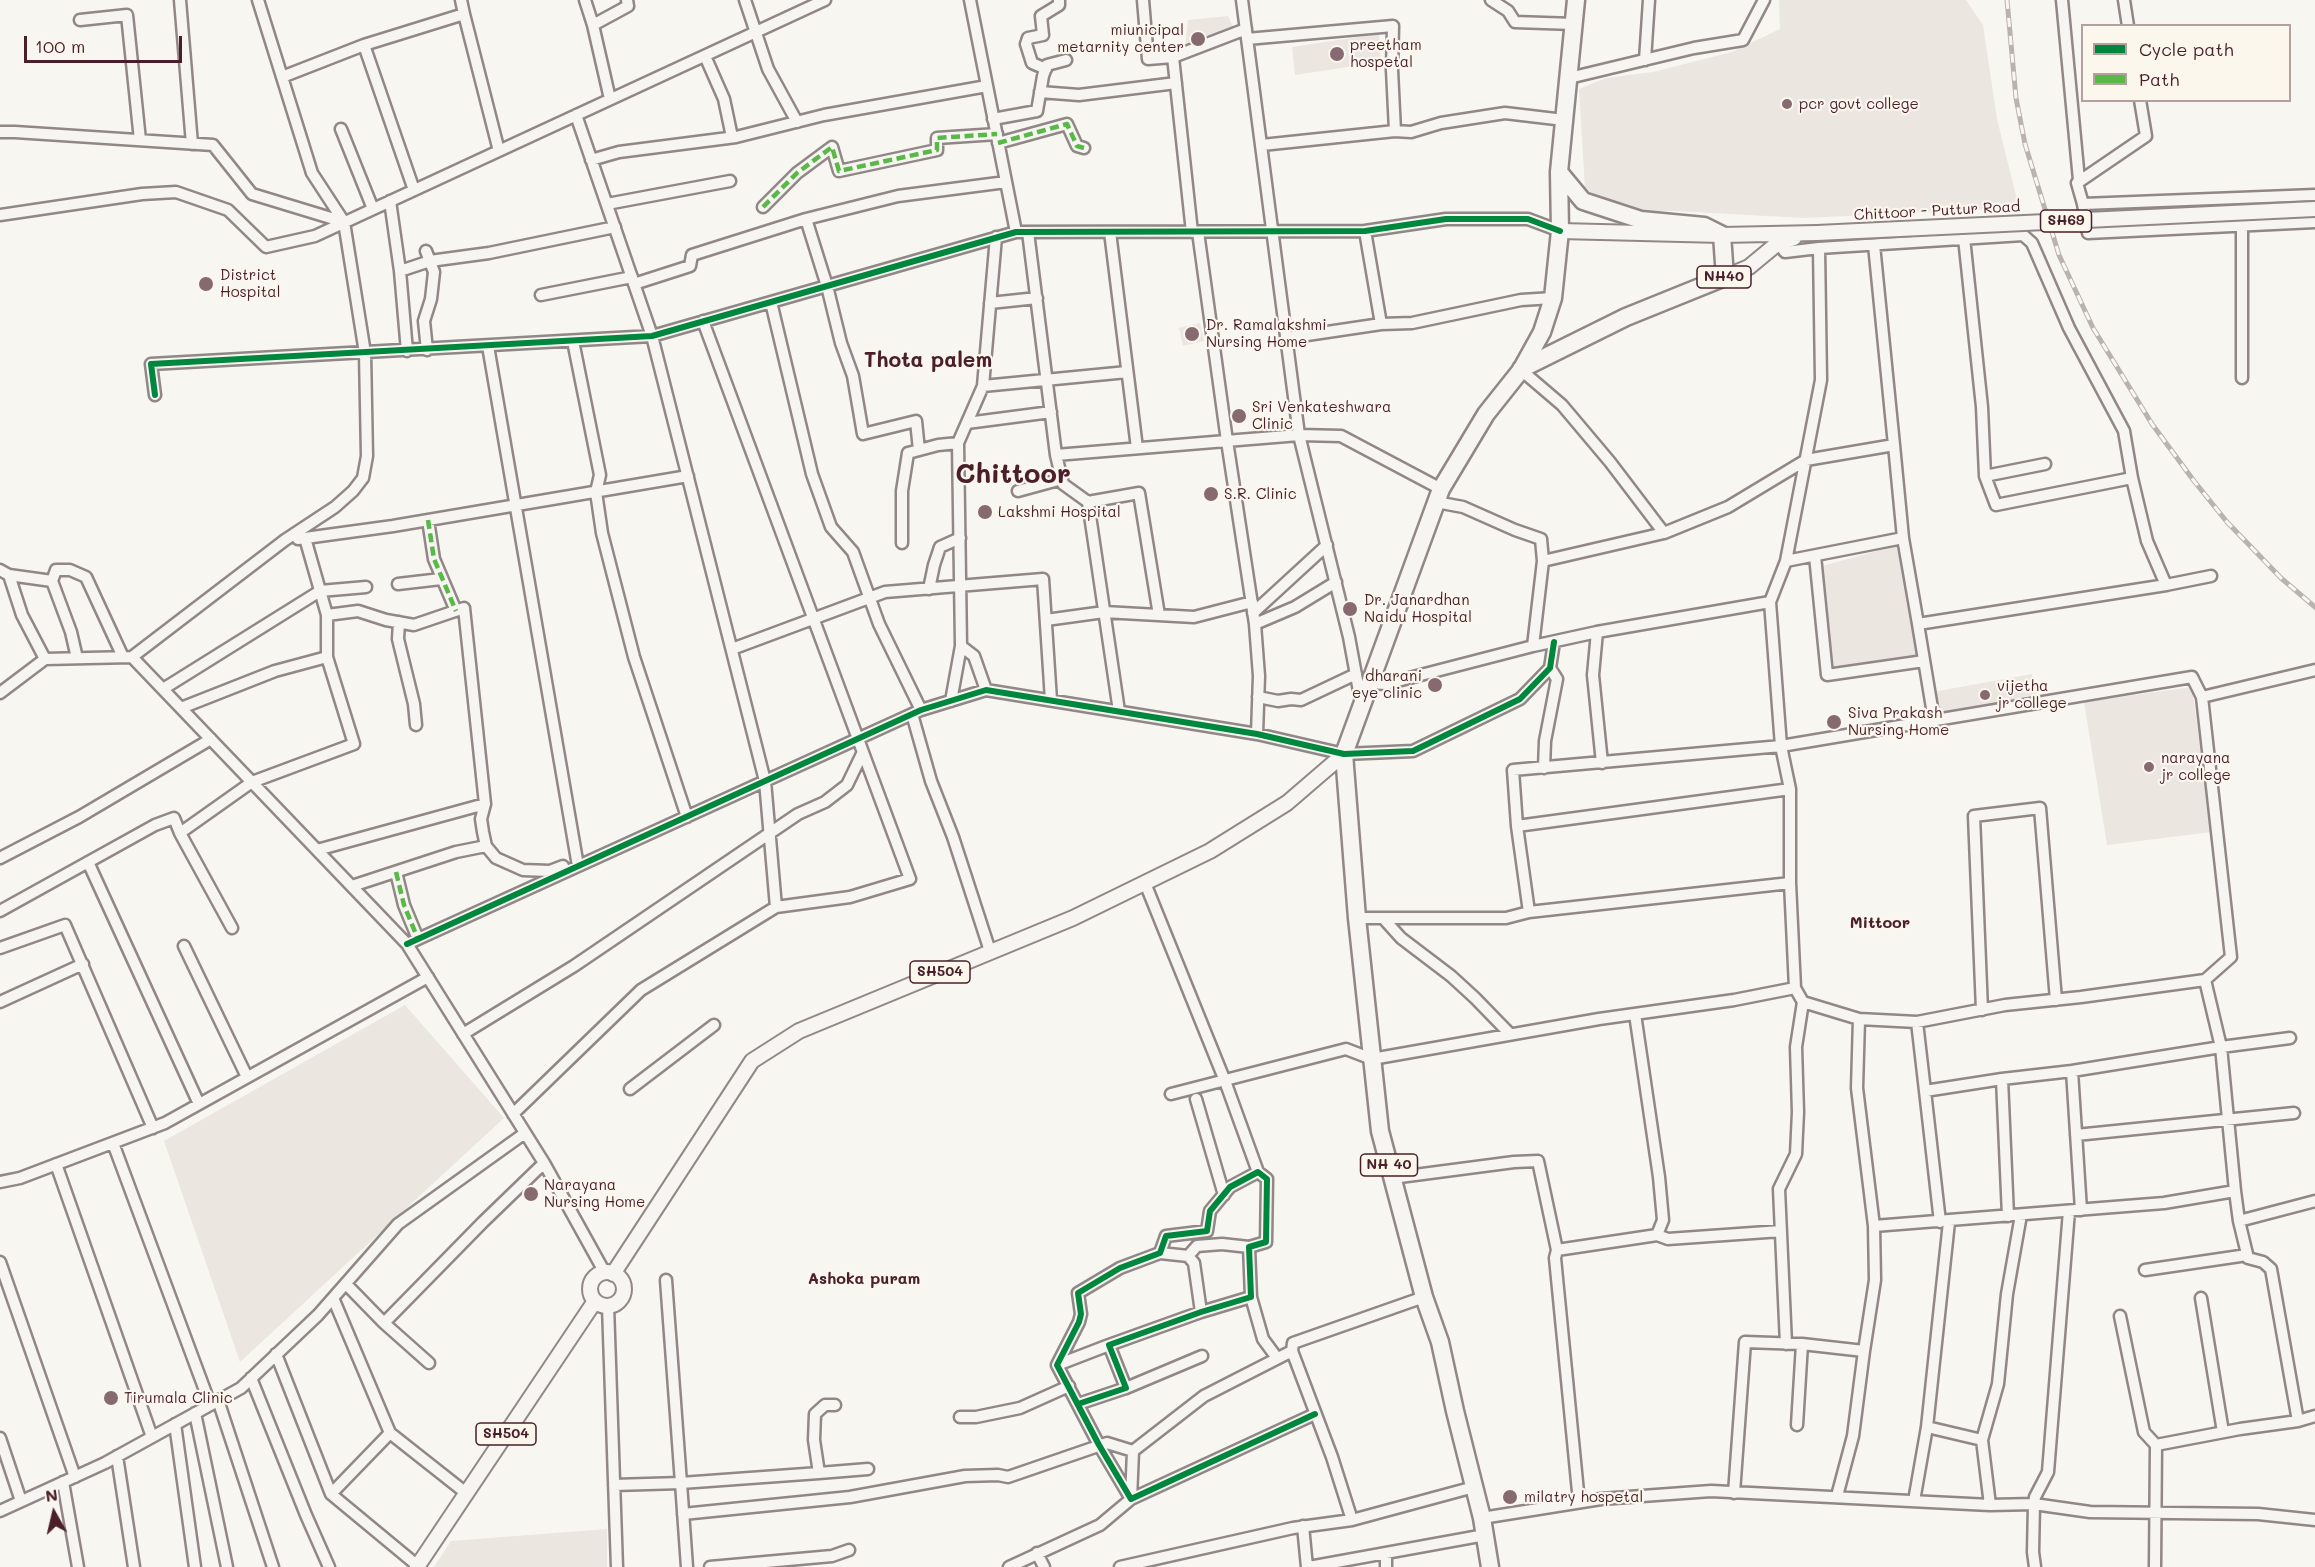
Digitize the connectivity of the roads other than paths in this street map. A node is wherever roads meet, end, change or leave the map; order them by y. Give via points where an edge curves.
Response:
1 (180, 0) edge
2 (258, 0) edge
3 (461, 0) edge
4 (585, 0) edge
5 (627, 0) edge
6 (745, 0) edge
7 (825, 0) edge
8 (970, 0) edge
9 (1059, 0) edge
10 (1143, 0) edge
11 (1242, 0) edge
12 (1491, 0) edge
13 (1576, 0) edge
14 (1649, 0) edge
15 (1764, 0) edge
16 (2062, 0) edge
17 (2124, 0) edge
18 (464, 14) junction
19 (80, 20) dead end
20 (1574, 24) junction
21 (2128, 24) edge
22 (593, 25) junction
23 (757, 32) junction
24 (1247, 34) junction
25 (364, 45) junction
26 (705, 56) junction
27 (1173, 57) junction
28 (1066, 60) dead end
29 (1645, 60) junction
30 (1046, 69) junction
31 (282, 77) junction
32 (1569, 78) junction
33 (1176, 83) junction
34 (987, 86) junction
35 (1040, 92) junction
36 (610, 99) junction
37 (2140, 102) edge
38 (576, 115) junction
39 (993, 119) junction
40 (1564, 120) junction
41 (796, 122) junction
42 (341, 129) dead end
43 (1395, 131) junction
44 (0, 132) edge
45 (732, 137) junction
46 (997, 139) junction
47 (140, 140) junction
48 (192, 144) junction
49 (1262, 145) junction
50 (1084, 148) dead end
51 (499, 151) junction
52 (591, 160) junction
53 (1559, 172) junction
54 (730, 181) dead end
55 (1006, 182) junction
56 (2077, 183) junction
57 (414, 190) junction
58 (2315, 195) edge
59 (390, 201) junction
60 (606, 204) junction
61 (2083, 204) junction
62 (763, 207) dead end
63 (373, 209) junction
64 (2315, 209) edge
65 (0, 215) edge
66 (806, 219) junction
67 (344, 222) junction
68 (2315, 222) edge
69 (2242, 224) junction
70 (615, 227) junction
71 (1365, 231) junction
72 (1560, 231) junction
73 (1016, 232) junction
74 (1028, 232) junction
75 (1110, 232) junction
76 (1195, 232) junction
77 (1274, 232) junction
78 (1722, 235) junction
79 (996, 237) junction
80 (1774, 238) junction
81 (1814, 238) junction
82 (1964, 238) junction
83 (1874, 245) junction
84 (428, 256) junction
85 (400, 271) junction
86 (1725, 277) junction
87 (633, 280) junction
88 (827, 286) junction
89 (541, 295) dead end
90 (1037, 298) junction
91 (1553, 298) junction
92 (771, 302) junction
93 (990, 303) junction
94 (704, 321) junction
95 (1381, 324) junction
96 (652, 336) junction
97 (1287, 338) junction
98 (573, 340) junction
99 (488, 346) junction
100 (427, 350) junction
101 (407, 351) junction
102 (365, 353) junction
103 (1521, 369) junction
104 (1127, 372) junction
105 (2242, 378) dead end
106 (1047, 379) junction
107 (983, 386) junction
108 (155, 395) dead end
109 (1051, 411) junction
110 (967, 423) junction
111 (1299, 435) junction
112 (1227, 441) junction
113 (958, 443) junction
114 (1894, 445) junction
115 (1137, 448) junction
116 (919, 450) junction
117 (1056, 454) junction
118 (1806, 460) junction
119 (2045, 464) dead end
120 (688, 476) junction
121 (1985, 476) junction
122 (2132, 478) junction
123 (1062, 479) junction
124 (1018, 491) dead end
125 (596, 492) junction
126 (1438, 496) junction
127 (1088, 502) junction
128 (515, 506) junction
129 (428, 520) junction
130 (1664, 533) junction
131 (304, 538) junction
132 (960, 538) junction
133 (1904, 538) junction
134 (285, 540) junction
135 (902, 543) dead end
136 (1327, 545) junction
137 (1815, 556) junction
138 (1543, 561) junction
139 (1786, 561) junction
140 (4, 572) edge
141 (2211, 576) dead end
142 (441, 579) junction
143 (52, 581) junction
144 (1336, 582) junction
145 (398, 584) dead end
146 (2166, 585) junction
147 (961, 586) junction
148 (366, 587) dead end
149 (929, 589) junction
150 (320, 591) junction
151 (869, 598) junction
152 (1770, 602) junction
153 (456, 611) junction
154 (1104, 612) junction
155 (1253, 613) junction
156 (327, 615) junction
157 (1159, 615) junction
158 (814, 618) junction
159 (1046, 620) junction
160 (399, 622) junction
161 (1918, 624) junction
162 (1597, 633) junction
163 (1554, 642) junction
164 (961, 646) junction
165 (1533, 646) junction
166 (732, 649) junction
167 (127, 657) junction
168 (327, 657) junction
169 (77, 658) junction
170 (45, 659) junction
171 (1924, 661) junction
172 (1550, 668) junction
173 (2315, 670) edge
174 (1362, 679) junction
175 (163, 689) junction
176 (986, 690) junction
177 (0, 693) edge
178 (1258, 697) junction
179 (2202, 697) junction
180 (1051, 700) junction
181 (951, 701) junction
182 (181, 708) junction
183 (1119, 711) junction
184 (916, 712) junction
185 (1934, 720) junction
186 (416, 725) dead end
187 (1257, 734) junction
188 (211, 739) junction
189 (857, 739) junction
190 (1781, 746) junction
191 (862, 754) junction
192 (1344, 754) junction
193 (1602, 763) junction
194 (1544, 768) junction
195 (765, 781) junction
196 (252, 782) junction
197 (1790, 789) junction
198 (485, 804) junction
199 (687, 817) junction
200 (1517, 826) junction
201 (180, 833) junction
202 (770, 834) junction
203 (486, 846) junction
204 (317, 850) junction
205 (0, 858) edge
206 (88, 862) junction
207 (578, 863) junction
208 (396, 872) junction
209 (1145, 883) junction
210 (1790, 883) junction
211 (352, 886) junction
212 (776, 907) junction
213 (0, 911) edge
214 (1529, 912) junction
215 (1357, 918) junction
216 (1383, 918) junction
217 (232, 928) dead end
218 (412, 942) junction
219 (184, 946) dead end
220 (0, 948) edge
221 (990, 951) junction
222 (83, 964) junction
223 (428, 977) junction
224 (2205, 980) junction
225 (1795, 988) junction
226 (2056, 1000) junction
227 (0, 1002) edge
228 (1803, 1002) junction
229 (1983, 1010) junction
230 (1635, 1014) junction
231 (1858, 1020) junction
232 (1917, 1022) junction
233 (714, 1025) dead end
234 (463, 1034) junction
235 (1510, 1034) junction
236 (2290, 1038) dead end
237 (2221, 1047) junction
238 (1372, 1059) junction
239 (2072, 1071) junction
240 (248, 1077) junction
241 (2002, 1079) junction
242 (1225, 1081) junction
243 (630, 1089) dead end
244 (1925, 1091) junction
245 (1172, 1094) dead end
246 (1196, 1099) dead end
247 (199, 1104) junction
248 (2294, 1113) dead end
249 (513, 1114) junction
250 (2228, 1121) junction
251 (153, 1128) junction
252 (525, 1133) junction
253 (2076, 1135) junction
254 (113, 1143) junction
255 (544, 1163) junction
256 (56, 1164) junction
257 (1258, 1172) junction
258 (1392, 1178) junction
259 (0, 1182) edge
260 (2235, 1191) junction
261 (1224, 1195) junction
262 (2315, 1202) edge
263 (2081, 1210) junction
264 (2069, 1211) junction
265 (2021, 1215) junction
266 (2008, 1216) junction
267 (2239, 1221) junction
268 (1945, 1222) junction
269 (1874, 1226) junction
270 (1781, 1231) junction
271 (1657, 1235) junction
272 (1249, 1247) junction
273 (1557, 1250) junction
274 (1160, 1253) junction
275 (2247, 1255) junction
276 (1188, 1256) junction
277 (0, 1262) edge
278 (2145, 1270) dead end
279 (609, 1274) junction
280 (666, 1280) dead end
281 (346, 1284) junction
282 (1251, 1297) junction
283 (1424, 1297) junction
284 (333, 1298) junction
285 (2201, 1298) dead end
286 (601, 1304) junction
287 (1201, 1312) junction
288 (2120, 1316) dead end
289 (384, 1323) junction
290 (1785, 1344) junction
291 (1802, 1344) junction
292 (1109, 1346) junction
293 (1292, 1351) junction
294 (1864, 1351) junction
295 (276, 1354) junction
296 (1202, 1356) dead end
297 (1277, 1358) junction
298 (429, 1363) dead end
299 (1057, 1365) junction
300 (251, 1378) junction
301 (1069, 1386) junction
302 (1126, 1388) junction
303 (214, 1402) junction
304 (1078, 1404) junction
305 (835, 1405) dead end
306 (195, 1413) junction
307 (1315, 1414) junction
308 (2315, 1416) edge
309 (960, 1417) dead end
310 (2298, 1421) junction
311 (175, 1424) junction
312 (1797, 1425) dead end
313 (1927, 1427) junction
314 (2223, 1432) junction
315 (390, 1433) junction
316 (152, 1437) junction
317 (0, 1438) edge
318 (1982, 1440) junction
319 (2156, 1445) junction
320 (1098, 1446) junction
321 (1133, 1451) junction
322 (117, 1456) junction
323 (868, 1469) dead end
324 (819, 1473) junction
325 (75, 1477) junction
326 (63, 1482) junction
327 (681, 1483) junction
328 (614, 1485) junction
329 (1474, 1487) junction
330 (466, 1493) junction
331 (1734, 1493) junction
332 (331, 1494) junction
333 (1837, 1496) junction
334 (1131, 1499) junction
335 (21, 1501) junction
336 (1914, 1501) junction
337 (1580, 1502) junction
338 (2034, 1504) junction
339 (1990, 1505) junction
340 (0, 1511) edge
341 (2157, 1511) junction
342 (683, 1514) junction
343 (1352, 1520) junction
344 (2315, 1520) edge
345 (1303, 1526) junction
346 (1483, 1527) junction
347 (849, 1550) dead end
348 (1037, 1553) junction
349 (1386, 1553) junction
350 (417, 1566) edge
351 (78, 1567) edge
352 (134, 1567) edge
353 (195, 1567) edge
354 (227, 1567) edge
355 (273, 1567) edge
356 (329, 1567) edge
357 (617, 1567) edge
358 (687, 1567) edge
359 (710, 1567) edge
360 (1009, 1567) edge
361 (1044, 1567) edge
362 (1120, 1567) edge
363 (1308, 1567) edge
364 (1386, 1567) edge
365 (1490, 1567) edge
366 (2035, 1567) edge
367 (2155, 1567) edge

1 - 48 street
2 - 31 street
3 - 18 street
4 - 22 street
5 - 22 street via 628,6
6 - 23 street
7 - 23 street
8 - 34 street
9 - 30 street via 1059,5 1041,16 1043,35 1028,38 1026,44 1032,63
10 - 27 street via 1148,59
11 - 24 street
12 - 20 street via 1508,11 1515,22
13 - 20 highway, NH40
14 - 29 street
15 - 29 street via 1743,40
16 - 56 street
17 - 21 street
18 - 25 street
18 - 51 street
19 - 47 street via 127,15
20 - 32 highway, NH40
22 - 36 street
23 - 26 street
23 - 41 street via 768,69
24 - 27 street
24 - 43 street via 1393,26
24 - 49 street
25 - 31 street
25 - 57 street
26 - 36 street
26 - 45 street via 724,99
27 - 33 street
28 - 30 street via 1047,65
29 - 32 street
30 - 35 street
31 - 67 street via 312,173
32 - 40 highway, NH40
33 - 35 street via 1079,95
33 - 76 street
34 - 39 street
34 - 41 street
35 - 39 street via 1037,111
36 - 38 street
37 - 56 street via 2146,136
38 - 51 street
38 - 52 street
39 - 46 street
40 - 43 street via 1505,113 1411,132
40 - 53 highway, NH40
41 - 45 street
42 - 63 street
43 - 49 street
44 - 47 street
45 - 52 street via 619,152
46 - 50 street via 1067,124 1077,146
46 - 55 street
46 - 62 street via 937,138 937,150 839,171 832,147 797,173
47 - 48 street
48 - 67 street via 213,146 252,194
49 - 77 street
51 - 57 street
52 - 60 street
53 - 72 highway, NH40
53 - 78 highway via 1583,201 1641,219 1704,226
54 - 60 street
55 - 66 street via 898,196
55 - 73 street
56 - 61 street
57 - 59 street
58 - 61 street
59 - 63 street
59 - 85 street
60 - 70 street
61 - 69 street via 2088,233
63 - 67 street
64 - 81 main road, Chittoor - Puttur Road / SH69, bridge
65 - 67 street via 176,192 228,210 266,247 315,236
66 - 87 street via 692,255 690,266
66 - 88 street
67 - 102 street
68 - 69 street
69 - 105 street
70 - 84 street via 489,252
70 - 87 street
71 - 72 street via 1446,219 1528,219
71 - 77 street
71 - 95 street
72 - 78 main road, Chittoor - Puttur Road / SH69
72 - 91 highway, NH40
73 - 74 street
73 - 79 street
74 - 75 street
74 - 90 street
75 - 76 street
75 - 104 street
76 - 77 street
76 - 112 street
77 - 97 street
78 - 80 main road, Chittoor - Puttur Road / SH69
78 - 86 highway, NH40
79 - 88 street
79 - 93 street
80 - 81 main road, Chittoor - Puttur Road / SH69
80 - 86 main road via 1749,267
81 - 83 street
81 - 118 street via 1821,380
82 - 83 street
82 - 121 street via 1982,407
82 - 122 street via 2023,235 2032,243 2069,328 2124,431
83 - 114 street
84 - 85 street
84 - 100 street via 434,272 424,321
85 - 101 street
86 - 103 highway, NH40 via 1626,317
87 - 89 street
87 - 96 street
88 - 92 street
88 - 116 street via 853,376 863,434 916,421
90 - 93 street
90 - 106 street
91 - 95 street via 1521,300 1412,323
91 - 103 highway, NH40 via 1542,332
92 - 94 street
92 - 151 street via 812,474 831,527 853,552
93 - 107 street
94 - 96 street
94 - 158 street
95 - 97 street
96 - 98 street
96 - 120 street
97 - 111 street
98 - 99 street
98 - 125 street via 600,475
99 - 100 street
99 - 128 street
100 - 101 street
101 - 102 street
102 - 108 street via 151,364
102 - 134 street via 367,456 363,477 335,507
103 - 126 highway, NH40 via 1486,414
103 - 130 street via 1562,405
104 - 106 street
104 - 115 street
106 - 107 street
106 - 109 street
107 - 110 street
109 - 110 street
109 - 117 street
110 - 113 street
111 - 112 street
111 - 126 street via 1341,436
111 - 136 street
112 - 115 street
112 - 155 street
113 - 116 street
113 - 132 street
114 - 118 street
114 - 133 street
115 - 117 street
116 - 135 street via 908,453 902,491
117 - 123 street
118 - 130 street via 1728,507
118 - 139 street
119 - 121 street
120 - 125 street
120 - 166 street
121 - 122 street via 1996,505
122 - 146 street via 2147,541
123 - 124 street
123 - 127 street
125 - 128 street
125 - 199 street via 602,533 634,657
126 - 138 street via 1541,539
126 - 174 highway, NH40
127 - 154 street
127 - 157 street via 1138,493
128 - 129 street
128 - 207 street
129 - 131 street
129 - 142 street
130 - 138 street
131 - 134 street
131 - 150 street
132 - 147 street
132 - 149 street via 940,547
133 - 137 street
133 - 161 street
134 - 167 street
136 - 144 street
136 - 155 street
137 - 139 street
137 - 171 street via 1827,675
138 - 165 street
139 - 152 street
140 - 143 street
140 - 170 street
141 - 146 street
142 - 145 street
142 - 153 street
143 - 167 street via 56,570 70,570 86,577
143 - 169 street
144 - 155 street via 1295,608
144 - 174 street
146 - 161 street
147 - 149 street
147 - 159 street via 1043,579
147 - 164 street
148 - 150 street
149 - 151 street via 885,592
150 - 156 street
150 - 175 street
151 - 158 street
151 - 184 street
152 - 162 street
152 - 190 street
153 - 160 street via 414,624
153 - 198 street via 465,608
154 - 157 street
154 - 159 street
154 - 183 street
155 - 157 street
155 - 178 street
156 - 160 street via 358,611
156 - 168 street
158 - 166 street
158 - 189 street
159 - 180 street
160 - 186 street via 398,639
161 - 171 street
162 - 163 street
162 - 193 street via 1593,675
163 - 165 street
163 - 172 street
164 - 176 street via 974,656
164 - 181 street
165 - 174 street via 1386,684
166 - 195 street
167 - 169 street
167 - 175 street
168 - 182 street via 275,671
168 - 196 street via 354,744
169 - 170 street
170 - 177 street
171 - 185 street
172 - 192 street via 1520,699 1413,751
172 - 194 street via 1557,680
173 - 179 street
174 - 178 street via 1302,700
174 - 192 highway, NH40 via 1361,705
175 - 182 street
176 - 180 street
176 - 181 street
178 - 187 street
179 - 185 street via 2192,677
179 - 224 street via 2231,957
180 - 183 street
181 - 184 street
182 - 188 street
183 - 187 street
184 - 189 street
184 - 221 street via 931,781
185 - 190 street
187 - 192 street
188 - 196 street
188 - 205 street via 79,817
189 - 191 street
189 - 195 street
190 - 193 street
190 - 197 street
191 - 202 street via 847,785
191 - 212 street via 910,879 850,897
192 - 209 main road, SH504 via 1287,803 1210,851
192 - 215 highway, NH 40
193 - 194 street
194 - 200 street via 1513,770
195 - 199 street
195 - 202 street
196 - 201 street
196 - 204 street
197 - 200 street
197 - 210 street
198 - 203 street via 481,819
198 - 204 street
199 - 207 street
200 - 214 street
201 - 206 street via 174,819 155,825
201 - 217 street
202 - 212 street
202 - 234 street via 574,966
203 - 207 street via 496,858 523,870 550,871
203 - 208 street
204 - 211 street
206 - 213 street
206 - 247 street
207 - 218 street
208 - 211 street
208 - 218 street
209 - 221 main road, SH504 via 1074,918
209 - 242 street
210 - 214 street
210 - 225 street
211 - 218 street
212 - 249 street via 641,990
214 - 216 street via 1506,918
215 - 216 street
215 - 238 highway, NH 40
216 - 235 street via 1401,938 1451,976
218 - 223 street
219 - 240 street
220 - 222 street via 65,925
221 - 279 main road, SH504 via 799,1031 752,1061
222 - 227 street
222 - 251 street
223 - 234 street
223 - 240 street
224 - 226 street
224 - 237 street
225 - 228 street
225 - 230 street
226 - 229 street
226 - 229 street via 2040,808 1974,816
228 - 231 street
228 - 270 street via 1796,1047 1796,1155 1779,1189
229 - 232 street
230 - 235 street
230 - 271 street via 1659,1177 1663,1220
231 - 232 street
231 - 269 street via 1857,1088
232 - 244 street
233 - 243 street
234 - 249 street
235 - 238 street
236 - 237 street
237 - 239 street
237 - 250 street
238 - 242 street via 1346,1049
238 - 258 highway, NH 40 via 1380,1131
239 - 241 street
239 - 253 street
240 - 247 street
241 - 244 street
241 - 266 street
242 - 245 street
242 - 257 street
244 - 268 street
246 - 261 street
247 - 251 street
248 - 250 street
249 - 252 street
250 - 253 street
250 - 260 street
251 - 254 street
252 - 255 street
252 - 281 street via 398,1224
253 - 263 street
254 - 256 street
254 - 303 street
255 - 279 street
255 - 289 street
256 - 259 street
256 - 316 street
257 - 261 street via 1230,1187
257 - 272 street via 1267,1179 1266,1242
258 - 273 street via 1538,1161
258 - 283 highway, NH 40
260 - 263 street via 2164,1203
260 - 267 street
261 - 274 street via 1210,1211 1208,1231 1166,1236
262 - 267 street
263 - 264 street
264 - 265 street
264 - 338 street via 2048,1472
265 - 266 street
265 - 318 street via 2007,1294 1998,1384
266 - 268 street
267 - 275 street
268 - 269 street
268 - 313 street
269 - 294 street via 1875,1280
270 - 271 street via 1668,1239
270 - 290 street
271 - 273 street
272 - 276 street via 1197,1246
272 - 282 street
273 - 337 street
274 - 276 street
274 - 299 street via 1120,1268 1078,1293 1079,1322
275 - 278 street
275 - 310 street via 2271,1269
276 - 287 street via 1194,1263
277 - 325 street
279 - 286 main road, SH504 via 596,1277 591,1284 591,1293
279 - 286 main road, SH504 via 621,1280 624,1290 617,1303
280 - 327 street
281 - 284 street
281 - 289 street
282 - 287 street
282 - 297 street via 1263,1339
283 - 293 street via 1293,1343
283 - 329 highway, NH 40 via 1440,1342
284 - 295 street
284 - 315 street
285 - 314 street
286 - 328 street
286 - 330 main road, SH504
287 - 292 street
288 - 319 street via 2144,1432
289 - 298 street
290 - 291 street
290 - 331 street via 1745,1342
291 - 294 street
291 - 312 street
292 - 299 street
292 - 302 street
293 - 297 street
293 - 307 street
294 - 333 street via 1853,1436
295 - 300 street
295 - 332 street
296 - 302 street
297 - 321 street via 1204,1396
299 - 301 street
300 - 303 street
300 - 356 street
301 - 304 street
301 - 309 street via 1020,1408
302 - 304 street
303 - 306 street
303 - 355 street
304 - 320 street
305 - 324 street via 825,1405 815,1414
306 - 311 street
306 - 354 street
307 - 334 street
307 - 343 street
308 - 310 street
310 - 314 street
311 - 316 street
311 - 353 street
313 - 318 street
313 - 336 street
314 - 319 street
315 - 330 street
315 - 332 street
316 - 322 street
317 - 335 street
318 - 339 street
319 - 341 street
320 - 321 street via 1107,1443
320 - 334 street
320 - 342 street via 1008,1477 965,1476 850,1497
321 - 334 street
322 - 325 street
322 - 352 street
323 - 324 street
324 - 327 street
325 - 326 street
326 - 335 street
326 - 351 street
327 - 328 street
327 - 342 street
328 - 357 street
329 - 343 street
329 - 346 highway, NH 40
330 - 350 main road, SH504
331 - 333 street
331 - 337 street via 1711,1491
332 - 350 street
333 - 336 street
334 - 348 street via 1100,1525
335 - 340 street
336 - 339 street
337 - 346 street
338 - 339 street
338 - 341 street via 2090,1512
338 - 366 street
341 - 344 street
341 - 367 street
342 - 358 street
343 - 345 street
345 - 362 street
345 - 363 street
346 - 349 street
346 - 365 highway, NH 40
347 - 359 street via 832,1556
348 - 360 street
348 - 361 street
349 - 363 street
349 - 364 street

